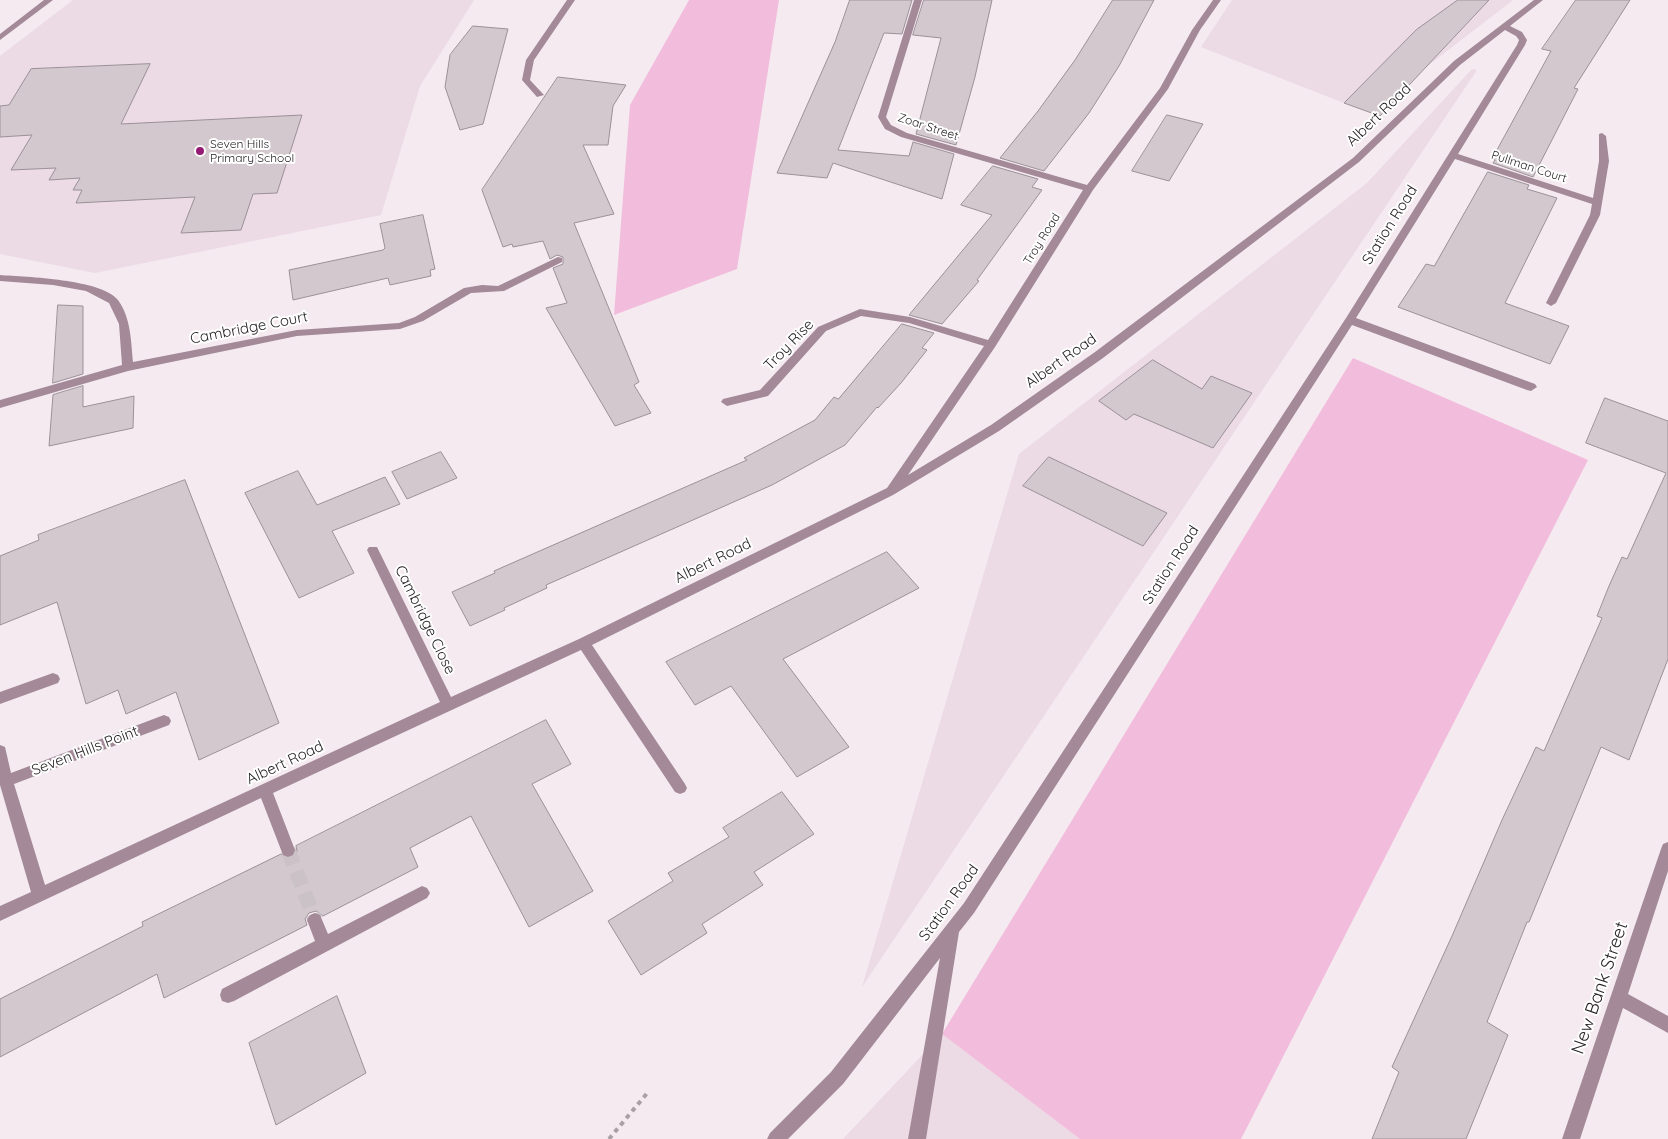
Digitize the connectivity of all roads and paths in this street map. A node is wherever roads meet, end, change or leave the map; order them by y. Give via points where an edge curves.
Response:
1 (49, 0) edge
2 (571, 0) edge
3 (918, 0) edge
4 (1217, 0) edge
5 (1538, 0) edge
6 (1505, 27) junction
7 (0, 38) edge
8 (540, 95) dead end
9 (1602, 136) dead end
10 (1453, 155) junction
11 (1089, 189) junction
12 (1598, 202) junction
13 (558, 260) dead end
14 (0, 278) edge
15 (1552, 303) dead end
16 (1350, 320) junction
17 (991, 344) junction
18 (128, 367) junction
19 (1531, 387) dead end
20 (727, 402) dead end
21 (0, 404) edge
22 (889, 492) junction
23 (373, 550) dead end
24 (584, 643) junction
25 (53, 679) dead end
26 (0, 698) edge
27 (448, 704) junction
28 (164, 721) dead end
29 (0, 751) edge
30 (6, 781) junction
31 (680, 788) dead end
32 (264, 791) junction
33 (1668, 849) edge
34 (288, 850) tunnel mouth
35 (422, 893) dead end
36 (40, 895) junction
37 (0, 914) edge
38 (315, 920) tunnel mouth
39 (953, 928) junction
40 (324, 944) junction
41 (228, 995) dead end
42 (1618, 997) junction
43 (1668, 1025) edge
44 (649, 1091) dead end
45 (609, 1139) edge
46 (776, 1139) edge
47 (917, 1139) edge
48 (1571, 1139) edge

1 - 7 street
2 - 8 street via 530,60 526,80
3 - 11 street, Zoar Street via 882,117 888,127 904,135
4 - 11 street, Troy Road via 1196,30 1164,89
5 - 6 street
6 - 10 street, Station Road via 1522,37 1521,45
6 - 22 street, Albert Road via 1457,63 1356,160 1099,355 995,428
9 - 12 street via 1604,161
10 - 12 street, Pullman Court
10 - 16 street, Station Road
11 - 17 street, Troy Road
12 - 15 street via 1595,215
13 - 18 street, Cambridge Court via 500,289 468,290 419,319 400,326 297,333
14 - 18 street via 89,288 113,301 124,324
16 - 19 street
16 - 39 street, Station Road
17 - 20 street, Troy Rise via 910,320 860,312 822,329 764,393
17 - 22 street, Troy Road
18 - 21 street, Cambridge Court
22 - 24 street, Albert Road
23 - 27 street, Cambridge Close
24 - 27 street, Albert Road
24 - 31 street
25 - 26 street
27 - 32 street, Albert Road
28 - 30 street, Seven Hills Point
29 - 30 street
30 - 36 street
32 - 34 street
32 - 36 street, Albert Road
33 - 42 street, New Bank Street
35 - 40 street
36 - 37 street, Albert Road
38 - 40 street
39 - 46 street, Station Road via 837,1078
39 - 47 street
40 - 41 street
42 - 43 street
42 - 48 street, New Bank Street
44 - 45 path

